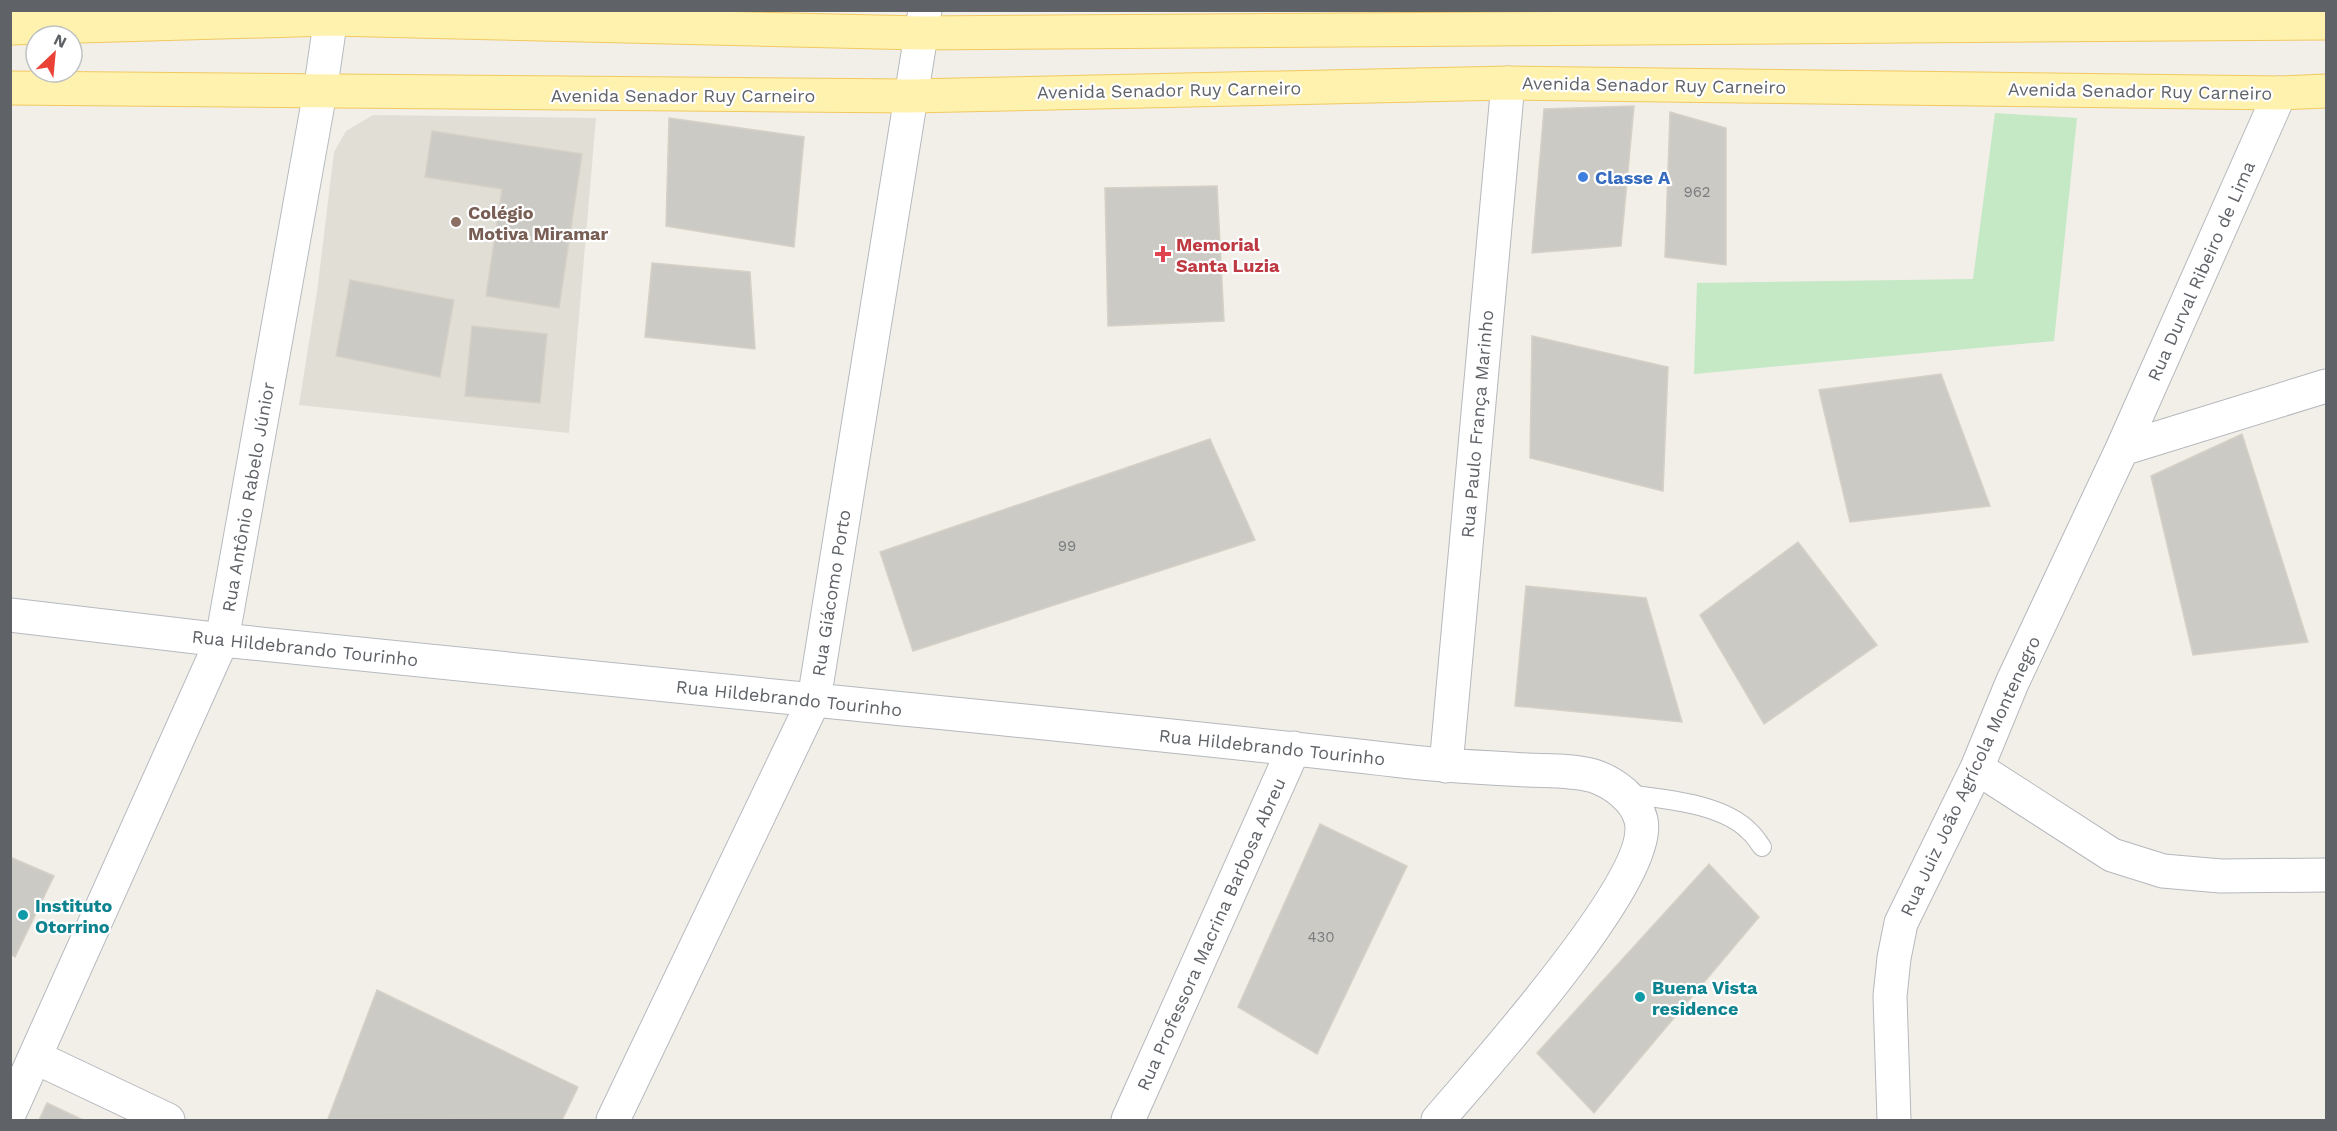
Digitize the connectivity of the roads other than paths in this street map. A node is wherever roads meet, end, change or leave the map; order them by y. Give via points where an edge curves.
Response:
1 (332, 15) edge
2 (922, 22) edge
3 (2326, 23) edge
4 (10, 28) edge
5 (1508, 83) junction
6 (10, 88) edge
7 (2326, 91) edge
8 (320, 92) junction
9 (2280, 93) junction
10 (909, 96) junction
11 (2326, 386) edge
12 (2121, 449) junction
13 (10, 615) edge
14 (222, 640) junction
15 (814, 700) junction
16 (1294, 748) junction
17 (1446, 766) junction
18 (1977, 768) junction
19 (1626, 794) junction
20 (1762, 847) dead end
21 (2326, 875) edge
22 (36, 1058) junction
23 (10, 1112) edge
24 (168, 1120) edge
25 (613, 1120) edge
26 (1128, 1120) edge
27 (1438, 1120) edge
28 (1894, 1120) edge

1 - 2 main road
1 - 4 main road
1 - 8 street, Rua Antônio Rabelo Júnior
2 - 3 main road
2 - 10 street, Rua Giácomo Porto
5 - 9 main road, Avenida Senador Ruy Carneiro
5 - 10 main road, Avenida Senador Ruy Carneiro
5 - 17 street, Rua Paulo França Marinho
6 - 8 main road, Avenida Senador Ruy Carneiro
7 - 9 main road, Avenida Senador Ruy Carneiro
8 - 10 main road, Avenida Senador Ruy Carneiro
8 - 14 street, Rua Antônio Rabelo Júnior
9 - 12 street, Rua Durval Ribeiro de Lima
10 - 15 street, Rua Giácomo Porto
11 - 12 street
12 - 18 street, Rua Juiz João Agrícola Montenegro via 2012,683
13 - 14 street, Rua Hildebrando Tourinho
14 - 15 street, Rua Hildebrando Tourinho
14 - 22 street, Rua Antônio Rabelo Júnior
15 - 16 street, Rua Hildebrando Tourinho
15 - 25 street, Rua Giácomo Porto
16 - 17 street, Rua Hildebrando Tourinho
16 - 26 street, Rua Professora Macrina Barbosa Abreu
17 - 19 street, Rua Hildebrando Tourinho via 1568,772 1592,776
18 - 21 street via 2112,855 2163,871 2221,876
18 - 28 street, Rua Juiz João Agrícola Montenegro via 1901,923 1890,996
19 - 20 lane via 1692,804 1726,815 1749,830
19 - 27 street via 1642,822 1641,839 1615,896 1557,978
22 - 23 street, Rua Antônio Rabelo Júnior
22 - 24 street

